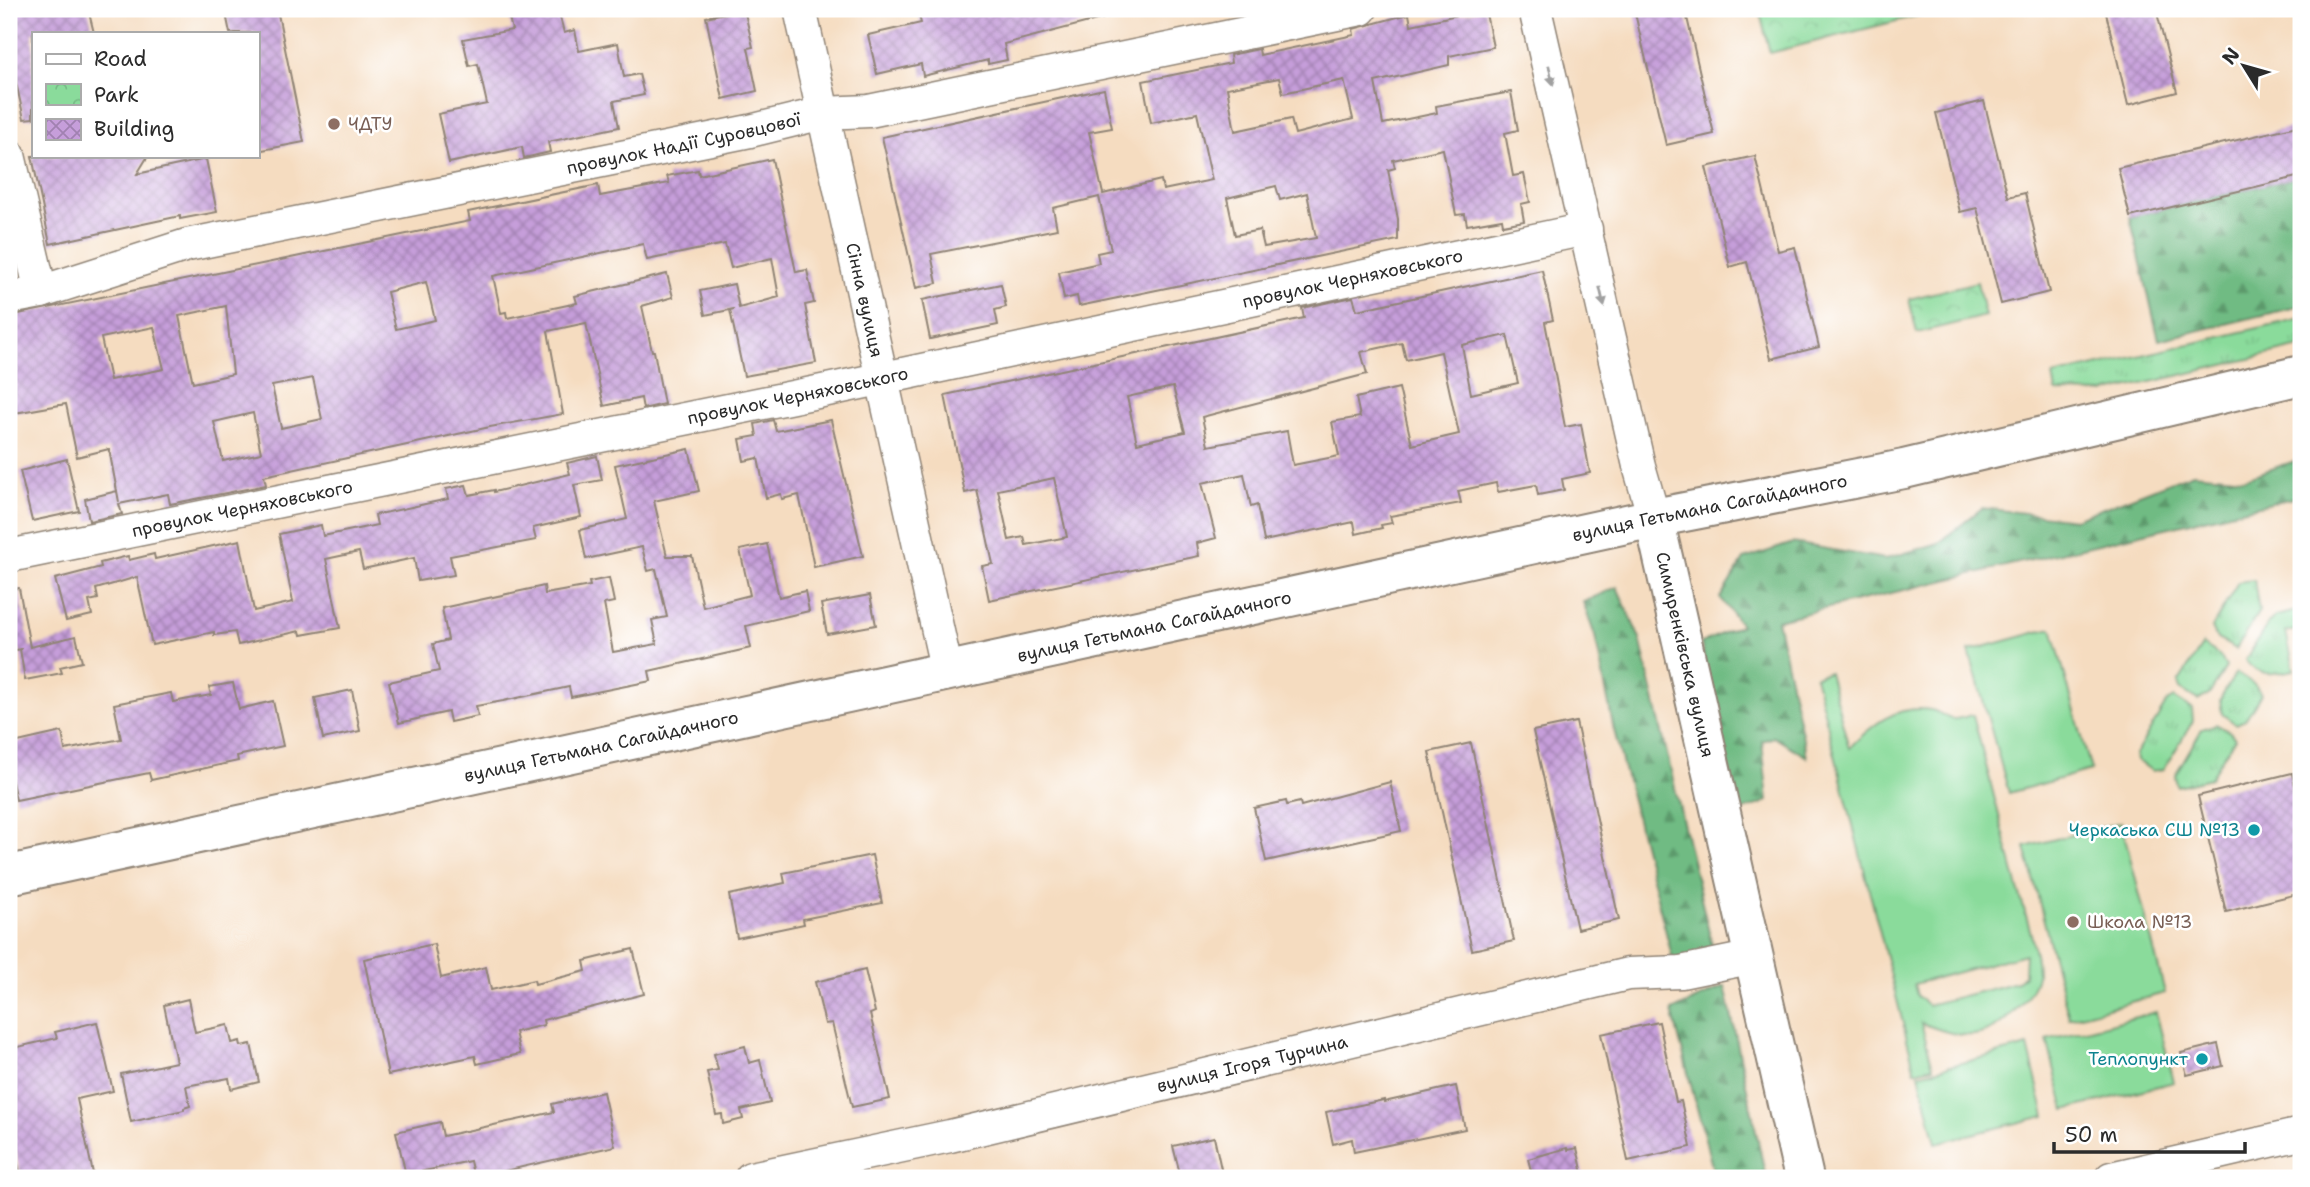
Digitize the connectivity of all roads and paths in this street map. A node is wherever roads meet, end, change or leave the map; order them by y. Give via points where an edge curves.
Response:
1 (800, 9) edge
2 (1361, 9) edge
3 (1535, 9) edge
4 (823, 113) junction
5 (9, 155) edge
6 (1586, 229) junction
7 (41, 292) junction
8 (9, 298) edge
9 (2301, 375) edge
10 (882, 379) junction
11 (1654, 518) junction
12 (9, 556) edge
13 (947, 672) junction
14 (9, 875) edge
15 (1754, 957) junction
16 (2301, 1134) edge
17 (751, 1178) edge
18 (1804, 1178) edge
19 (2111, 1178) edge

1 - 4 street, Сінна вулиця
2 - 4 street, провулок Надії Суровцової via 869,111
3 -> 6 street, Симиренківська вулиця
4 - 7 street, провулок Надії Суровцової via 187,245
4 - 10 street, Сінна вулиця
5 - 7 street
6 - 10 street, провулок Черняховського
6 -> 11 street, Симиренківська вулиця
7 - 8 street, провулок Надії Суровцової
9 - 11 main road, вулиця Гетьмана Сагайдачного via 1904,469
10 - 12 street, провулок Черняховського
10 - 13 street, Сінна вулиця
11 - 13 main road, вулиця Гетьмана Сагайдачного
11 - 15 main road, Симиренківська вулиця
13 - 14 main road, вулиця Гетьмана Сагайдачного
15 - 17 street, вулиця Ігоря Турчина via 1681,972 1628,974 950,1136
15 - 18 main road, Симиренківська вулиця
16 - 19 street

